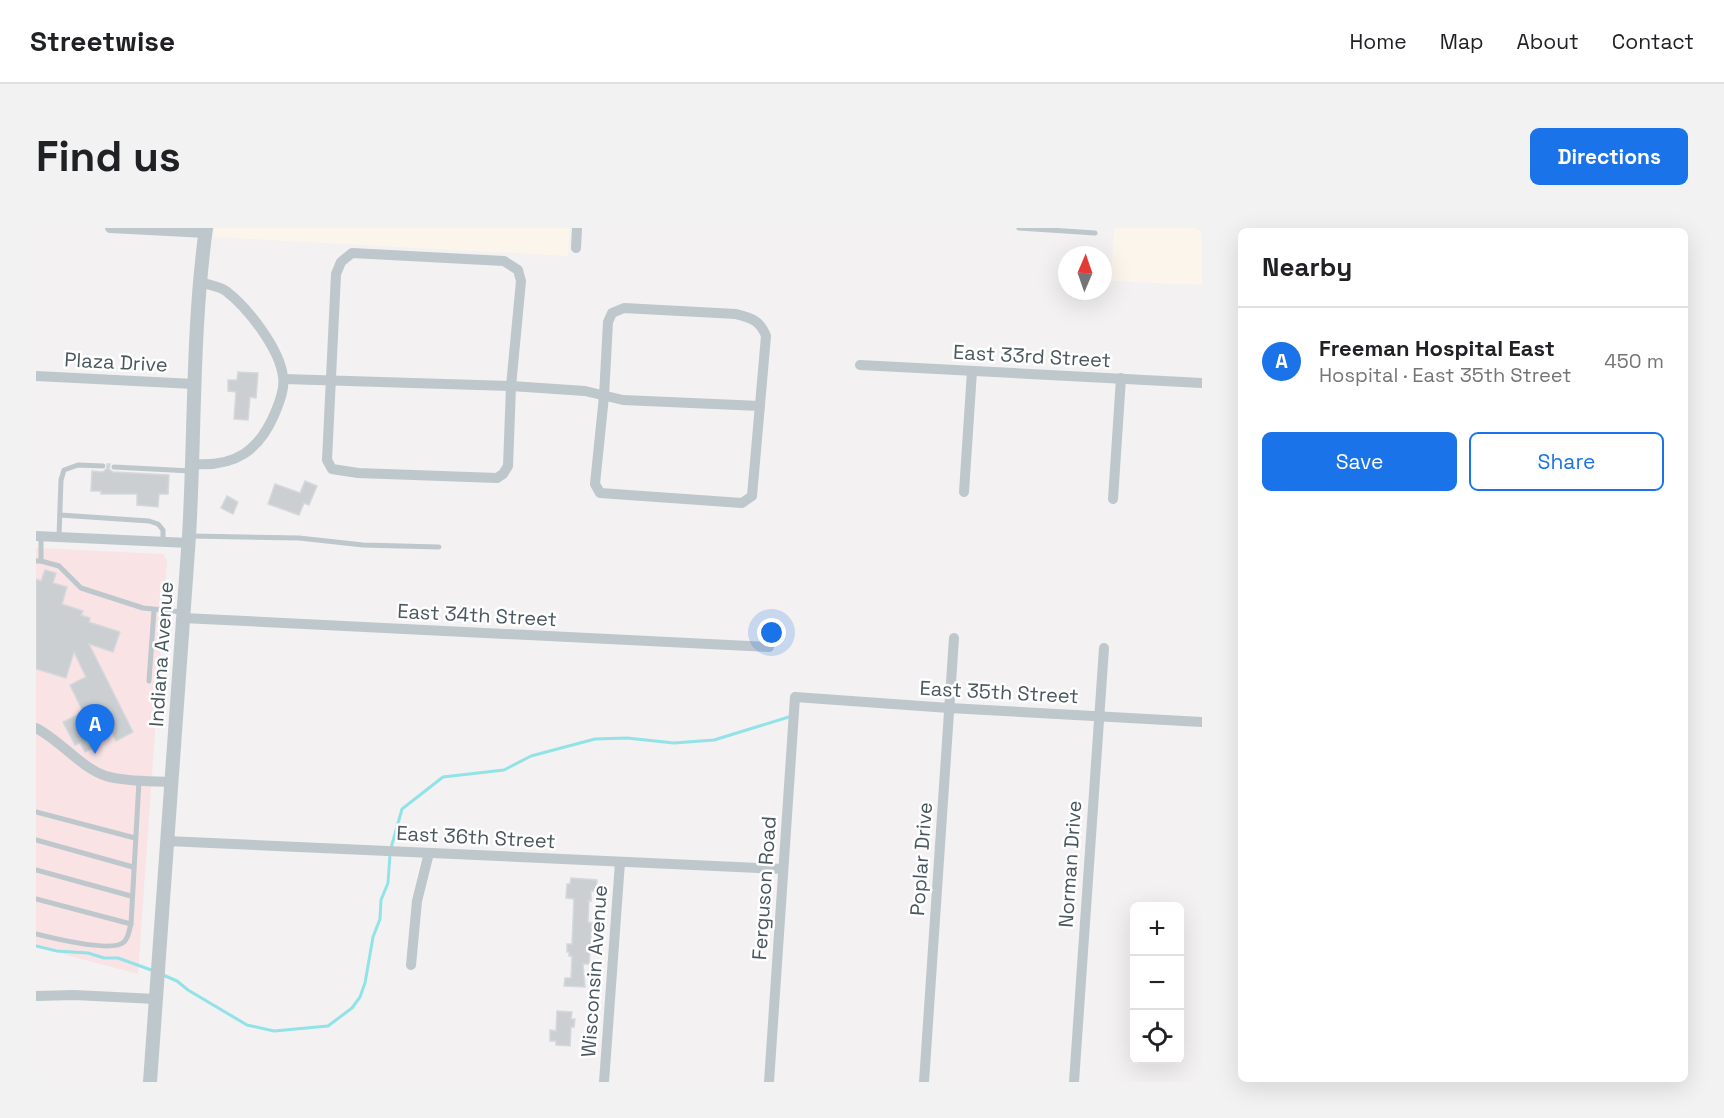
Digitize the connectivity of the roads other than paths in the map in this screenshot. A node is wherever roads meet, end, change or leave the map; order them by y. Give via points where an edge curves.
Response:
1 (110, 228) edge
2 (577, 228) edge
3 (1019, 228) edge
4 (145, 229) edge
5 (173, 230) edge
6 (206, 230) edge
7 (1095, 233) dead end
8 (576, 248) dead end
9 (200, 282) junction
10 (860, 365) dead end
11 (972, 371) junction
12 (36, 376) edge
13 (1121, 378) junction
14 (284, 379) junction
15 (331, 380) junction
16 (1202, 383) edge
17 (194, 384) junction
18 (511, 386) junction
19 (604, 396) junction
20 (760, 406) junction
21 (103, 466) dead end
22 (114, 467) dead end
23 (193, 468) junction
24 (964, 492) dead end
25 (1113, 499) dead end
26 (60, 515) junction
27 (39, 536) edge
28 (58, 537) junction
29 (189, 539) junction
30 (163, 542) junction
31 (439, 547) dead end
32 (38, 561) edge
33 (154, 610) junction
34 (183, 615) junction
35 (954, 638) dead end
36 (769, 647) dead end
37 (1104, 648) dead end
38 (149, 681) dead end
39 (795, 697) joint
40 (949, 708) junction
41 (1098, 715) junction
42 (1202, 722) edge
43 (36, 728) edge
44 (139, 781) junction
45 (171, 782) junction
46 (36, 812) edge
47 (135, 838) junction
48 (36, 840) edge
49 (167, 841) junction
50 (429, 853) junction
51 (620, 862) junction
52 (133, 867) junction
53 (783, 869) junction
54 (36, 870) edge
55 (131, 896) junction
56 (36, 899) edge
57 (131, 924) junction
58 (36, 934) edge
59 (411, 965) dead end
60 (36, 996) edge
61 (156, 999) junction
62 (150, 1082) edge
63 (604, 1082) edge
64 (769, 1082) edge
65 (924, 1082) edge
66 (1074, 1082) edge

1 - 4 street
2 - 8 street
3 - 7 lane
4 - 5 street
5 - 6 street
6 - 9 street, Indiana Avenue
9 - 14 street via 225,290 258,325 272,347
9 - 17 street, Indiana Avenue
10 - 11 street, East 33rd Street
11 - 13 street, East 33rd Street
11 - 24 street
12 - 17 street, Plaza Drive
13 - 16 street, East 33rd Street
13 - 25 street
14 - 15 street
14 - 23 street via 268,429 248,452 228,463
15 - 18 street
15 - 18 street via 327,460 332,469 370,474 497,478 508,466
15 - 18 street via 336,274 341,262 352,253 504,261 518,270 521,281
17 - 23 street, Indiana Avenue
18 - 19 street
19 - 20 street
19 - 20 street via 608,322 612,314 624,308 736,314 762,325 766,336
19 - 20 street via 595,484 600,493 671,498 742,502 752,496
21 - 26 lane via 78,465 64,470
22 - 23 lane
23 - 29 street, Indiana Avenue
26 - 28 lane
26 - 30 lane via 149,521 163,530
27 - 28 street
27 - 32 lane
28 - 30 street
29 - 30 street
29 - 31 lane via 298,538
29 - 34 street, Indiana Avenue
32 - 33 lane via 59,566 81,588
33 - 34 lane
33 - 38 lane
34 - 36 street, East 34th Street
34 - 45 street, Indiana Avenue
35 - 40 street, Poplar Drive
37 - 41 street, Norman Drive
39 - 40 street, East 35th Street
39 - 53 street, Ferguson Road
40 - 41 street, East 35th Street
40 - 65 street, Poplar Drive
41 - 42 street, East 35th Street
41 - 66 street, Norman Drive
43 - 44 street via 105,776
44 - 45 street
44 - 47 lane
45 - 49 street, Indiana Avenue
46 - 47 lane
47 - 52 lane
48 - 52 lane
49 - 50 street, East 36th Street
49 - 61 street, Indiana Avenue
50 - 51 street, East 36th Street
50 - 59 street via 417,901
51 - 53 street, East 36th Street
51 - 63 street, Wisconsin Avenue
52 - 55 lane
53 - 64 street, Ferguson Road
54 - 55 lane
55 - 57 lane
56 - 57 lane
57 - 58 lane via 122,944 69,943
60 - 61 street
61 - 62 street, Indiana Avenue

